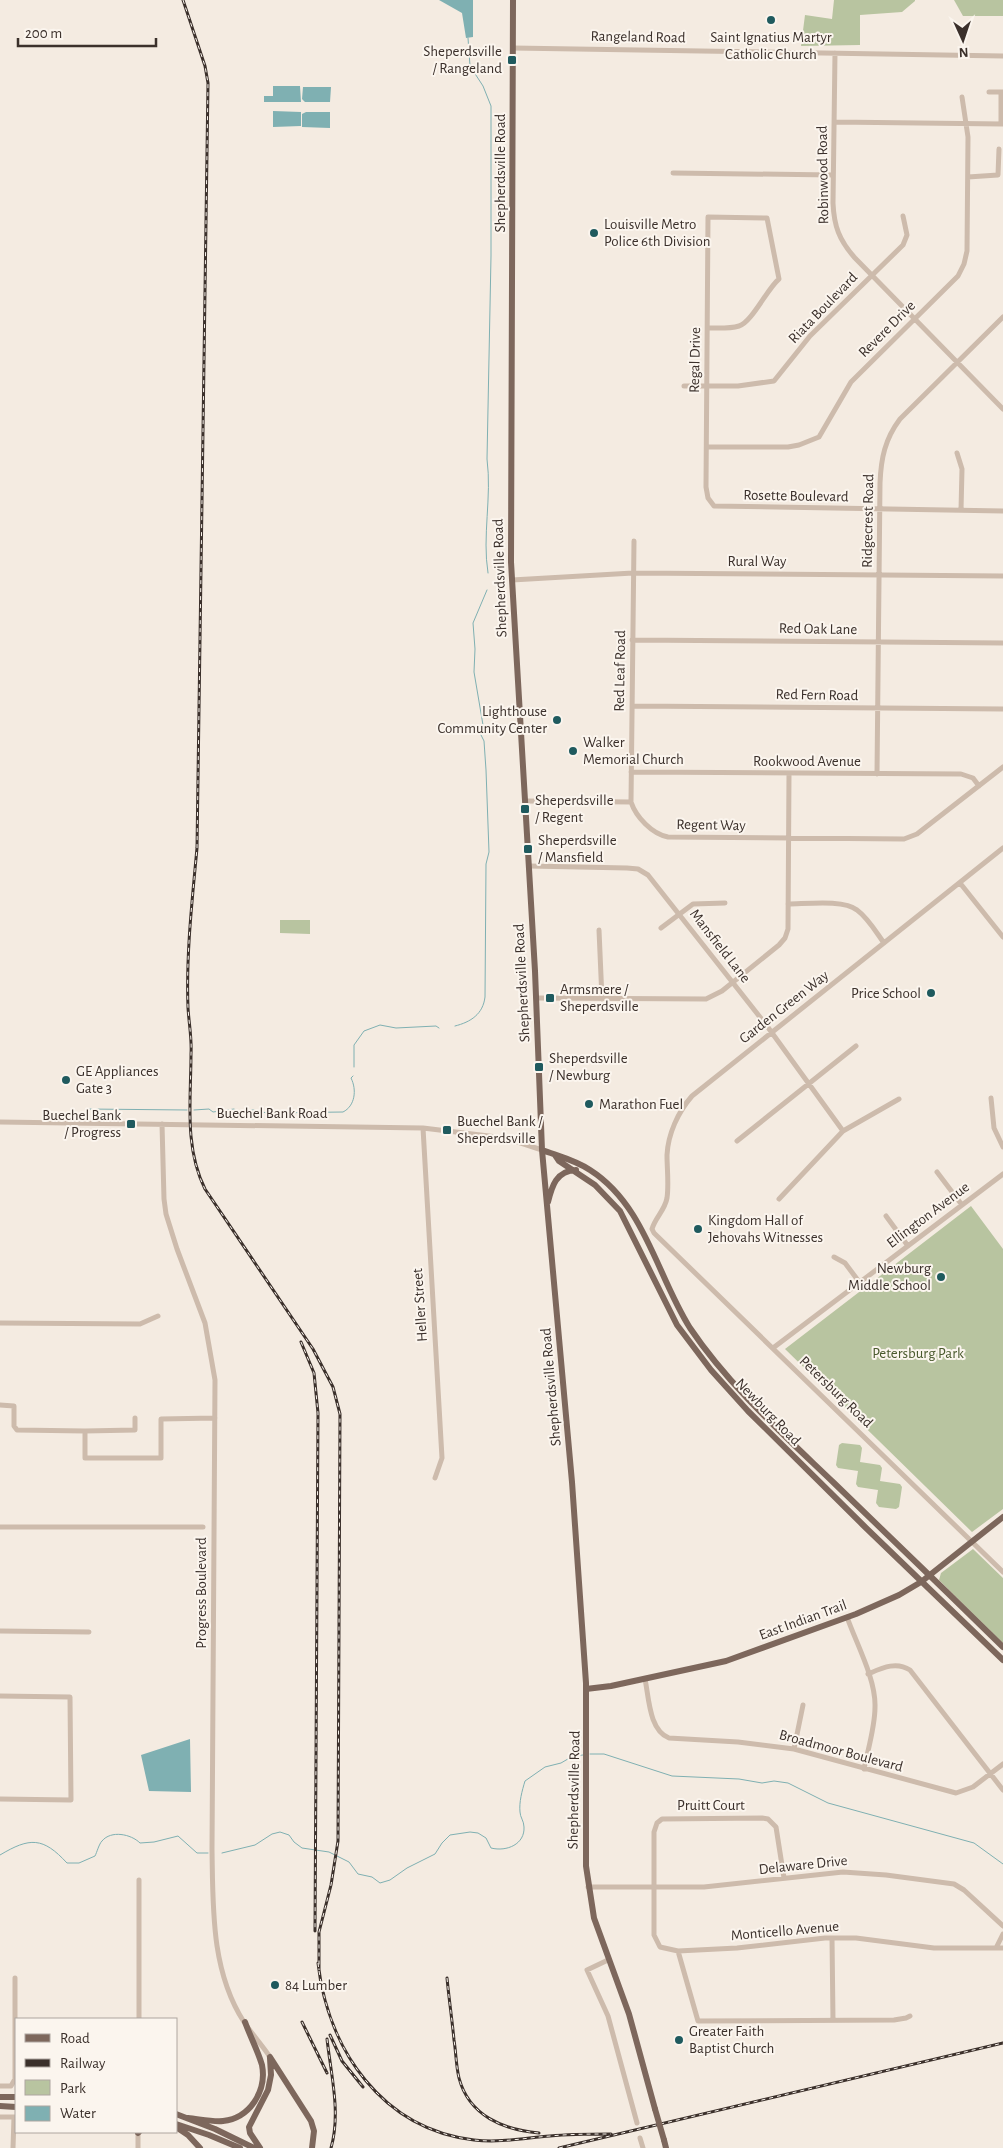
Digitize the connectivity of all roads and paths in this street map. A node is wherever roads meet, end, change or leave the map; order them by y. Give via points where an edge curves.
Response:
1 (513, 0) edge
2 (513, 48) junction
3 (836, 54) junction
4 (1003, 56) edge
5 (988, 92) dead end
6 (1002, 92) edge
7 (962, 96) dead end
8 (834, 122) junction
9 (967, 124) junction
10 (1002, 124) edge
11 (999, 149) dead end
12 (673, 173) dead end
13 (834, 175) junction
14 (968, 177) junction
15 (903, 216) dead end
16 (872, 276) junction
17 (1003, 316) edge
18 (915, 319) junction
19 (708, 328) junction
20 (957, 362) junction
21 (684, 386) dead end
22 (707, 386) junction
23 (1002, 406) edge
24 (706, 447) junction
25 (957, 453) dead end
26 (710, 503) joint
27 (880, 510) junction
28 (961, 510) junction
29 (1003, 511) edge
30 (634, 541) dead end
31 (633, 573) junction
32 (879, 575) junction
33 (1003, 576) edge
34 (512, 580) junction
35 (632, 640) junction
36 (879, 642) junction
37 (1003, 643) edge
38 (632, 706) junction
39 (878, 708) junction
40 (1003, 709) edge
41 (1003, 767) edge
42 (631, 772) junction
43 (790, 774) junction
44 (877, 774) junction
45 (979, 786) junction
46 (525, 801) junction
47 (631, 802) junction
48 (789, 838) junction
49 (1003, 848) edge
50 (529, 866) junction
51 (960, 883) junction
52 (726, 903) dead end
53 (788, 904) junction
54 (679, 914) junction
55 (661, 928) dead end
56 (599, 930) dead end
57 (1003, 937) edge
58 (884, 943) junction
59 (734, 982) junction
60 (536, 998) junction
61 (602, 998) junction
62 (772, 1032) junction
63 (856, 1046) dead end
64 (808, 1084) junction
65 (991, 1098) dead end
66 (899, 1099) dead end
67 (0, 1122) edge
68 (162, 1124) junction
69 (423, 1128) junction
70 (843, 1131) junction
71 (737, 1141) dead end
72 (1003, 1147) edge
73 (542, 1150) junction
74 (555, 1155) junction
75 (576, 1170) junction
76 (937, 1172) dead end
77 (1003, 1174) edge
78 (778, 1199) dead end
79 (962, 1205) junction
80 (547, 1208) junction
81 (886, 1216) dead end
82 (652, 1229) joint
83 (908, 1246) junction
84 (834, 1257) dead end
85 (860, 1283) junction
86 (158, 1316) dead end
87 (0, 1323) edge
88 (773, 1348) junction
89 (0, 1405) edge
90 (135, 1418) dead end
91 (215, 1418) junction
92 (85, 1431) junction
93 (436, 1478) dead end
94 (1003, 1517) edge
95 (0, 1527) edge
96 (203, 1528) dead end
97 (971, 1542) junction
98 (1003, 1572) edge
99 (930, 1576) junction
100 (921, 1582) junction
101 (847, 1617) junction
102 (0, 1631) edge
103 (89, 1632) dead end
104 (1003, 1647) edge
105 (1003, 1660) edge
106 (868, 1674) junction
107 (645, 1679) junction
108 (586, 1689) junction
109 (0, 1696) edge
110 (803, 1705) dead end
111 (794, 1749) junction
112 (1003, 1764) edge
113 (864, 1769) junction
114 (990, 1774) junction
115 (1003, 1790) edge
116 (0, 1799) edge
117 (784, 1878) junction
118 (139, 1880) dead end
119 (588, 1887) junction
120 (654, 1887) junction
121 (1003, 1926) edge
122 (1003, 1934) edge
123 (832, 1938) junction
124 (996, 1948) junction
125 (1003, 1948) edge
126 (678, 1951) junction
127 (608, 1960) junction
128 (14, 1978) dead end
129 (910, 2016) dead end
130 (139, 2018) edge
131 (832, 2020) junction
132 (245, 2022) junction
133 (270, 2056) junction
134 (0, 2086) edge
135 (0, 2097) edge
136 (15, 2097) edge
137 (0, 2106) edge
138 (15, 2107) edge
139 (178, 2115) edge
140 (0, 2117) edge
141 (15, 2117) edge
142 (188, 2118) junction
143 (637, 2123) dead end
144 (178, 2126) edge
145 (178, 2127) edge
146 (138, 2133) edge
147 (640, 2138) dead end
148 (13, 2148) edge
149 (138, 2148) edge
150 (200, 2148) edge
151 (240, 2148) edge
152 (254, 2148) edge
153 (260, 2148) edge
154 (312, 2148) edge
155 (643, 2148) edge
156 (666, 2148) edge

1 - 2 main road, Shepherdsville Road
2 - 3 street, Rangeland Road
2 - 34 main road, Shepherdsville Road
3 - 4 street, Rangeland Road
3 - 8 street, Robinwood Road
5 - 6 street
6 - 10 street
7 - 9 street, Revere Drive
8 - 9 street
8 - 13 street, Robinwood Road
9 - 10 street
9 - 14 street, Revere Drive
11 - 14 street via 998,175
12 - 13 street
13 - 16 street, Robinwood Road via 836,231 845,247
14 - 18 street, Revere Drive via 964,264 954,280
15 - 16 street, Riata Boulevard via 907,229 904,242
16 - 18 street, Robinwood Road
16 - 22 street, Riata Boulevard via 810,336 774,381
17 - 20 street, Ridgecrest Road
18 - 20 street, Robinwood Road
18 - 24 street, Revere Drive via 851,382 815,440 788,447
19 - 19 street, Regal Drive via 708,217 767,218 779,279 746,323
19 - 22 street, Regal Drive
20 - 23 street, Robinwood Road
20 - 27 street, Ridgecrest Road via 890,433 882,459
21 - 22 street, Riata Boulevard
22 - 24 street, Regal Drive
24 - 26 street, Regal Drive via 706,486
25 - 28 street via 962,469
26 - 27 street, Rosette Boulevard via 726,508
27 - 28 street, Rosette Boulevard
27 - 32 street, Ridgecrest Road
28 - 29 street, Rosette Boulevard
30 - 31 street, Red Leaf Road
31 - 32 street, Rural Way
31 - 34 street, Rural Way
31 - 35 street, Red Leaf Road
32 - 33 street, Rural Way
32 - 36 street, Ridgecrest Road
34 - 46 main road, Shepherdsville Road
35 - 36 street, Red Oak Lane
35 - 38 street, Red Leaf Road
36 - 37 street, Red Oak Lane
36 - 39 street, Ridgecrest Road
38 - 39 street, Red Fern Road
38 - 42 street, Red Leaf Road
39 - 40 street, Red Fern Road
39 - 44 street, Ridgecrest Road
41 - 45 street
42 - 43 street, Rookwood Avenue
42 - 47 street, Red Leaf Road
43 - 44 street, Rookwood Avenue
43 - 48 street
44 - 45 street, Rookwood Avenue via 961,774 973,778
45 - 48 street, Regent Way via 913,836 898,839
46 - 47 street
46 - 50 main road, Shepherdsville Road
47 - 48 street, Regent Way via 648,827 664,836
48 - 53 street
49 - 51 street, Garden Green Way
50 - 54 street, Mansfield Lane via 638,869 650,878
50 - 60 main road, Shepherdsville Road
51 - 57 street
51 - 58 street, Garden Green Way
52 - 54 street via 696,903
53 - 58 street via 853,907
53 - 59 street via 785,938
54 - 55 street
54 - 59 street, Mansfield Lane
56 - 61 street
58 - 62 street, Garden Green Way
59 - 61 street via 706,999
59 - 62 street, Mansfield Lane
60 - 61 street
60 - 73 main road, Shepherdsville Road
62 - 64 street, Mansfield Lane
62 - 82 street, Garden Green Way via 699,1090 681,1110 668,1144 666,1204
63 - 64 street
64 - 70 street, Mansfield Lane
64 - 71 street
65 - 72 street via 994,1128
66 - 70 street
67 - 68 street, Buechel Bank Road
68 - 69 street, Buechel Bank Road
68 - 91 street, Progress Boulevard via 166,1214 176,1249 200,1304 210,1342
69 - 73 street, Buechel Bank Road via 504,1138
69 - 93 street, Heller Street via 442,1458
70 - 78 street
73 - 74 main road, Newburg Road
73 - 80 main road, Shepherdsville Road
74 - 75 main road, Newburg Road
74 - 99 main road, Newburg Road via 588,1168 616,1191 633,1215 683,1315 712,1357 796,1447
75 - 80 main road via 556,1178
75 - 100 main road, Newburg Road via 606,1194 620,1211 676,1323 711,1370 748,1411
76 - 79 street
77 - 79 street, Ellington Avenue
79 - 83 street, Ellington Avenue
80 - 108 main road, Shepherdsville Road via 572,1482
81 - 83 street
82 - 88 street, Petersburg Road
83 - 85 street, Ellington Avenue
84 - 85 street via 845,1263
85 - 88 street, Ellington Avenue
86 - 87 street via 140,1324
88 - 97 street, Petersburg Road
89 - 92 street via 14,1406 14,1426 19,1430
90 - 92 street via 134,1430
91 - 92 street via 161,1419 161,1458 85,1458
91 - 132 street, Progress Boulevard via 214,1918 221,1967
94 - 97 main road, East Indian Trail
95 - 96 street
97 - 98 street, Petersburg Road
97 - 99 main road, East Indian Trail
99 - 100 main road, East Indian Trail
99 - 104 main road, Newburg Road
100 - 101 main road, East Indian Trail
100 - 105 main road, Newburg Road
101 - 106 street
101 - 107 main road, East Indian Trail via 726,1661
102 - 103 street
106 - 113 street via 875,1708
106 - 114 street via 893,1665 910,1670
107 - 108 main road, East Indian Trail
107 - 111 street, Broadmoor Boulevard via 656,1726 664,1736
108 - 119 main road, Shepherdsville Road
109 - 116 street via 70,1697 71,1800
110 - 111 street
111 - 113 street, Broadmoor Boulevard
112 - 114 street, Broadmoor Boulevard
113 - 114 street, Broadmoor Boulevard via 956,1793 973,1787
114 - 115 street
117 - 120 street, Delaware Drive via 734,1885
117 - 120 street, Pruitt Court via 776,1827 768,1819 665,1818 657,1823 654,1832
117 - 121 street, Delaware Drive via 843,1872 951,1884 964,1890
118 - 130 street
119 - 120 street, Delaware Drive
119 - 127 main road, Shepherdsville Road
120 - 126 street, Monticello Avenue via 654,1938 663,1949
122 - 124 street
123 - 124 street, Monticello Avenue via 934,1948
123 - 126 street, Monticello Avenue
123 - 131 street
124 - 125 street, Monticello Avenue
126 - 131 street via 698,2021
127 - 143 street via 587,1970 608,2016
127 - 156 main road, Shepherdsville Road, bridge via 632,2023
128 - 134 street via 15,2079 11,2086
129 - 131 street via 902,2020
132 - 133 street, Progress Boulevard
132 - 142 main road via 262,2066 263,2078 258,2096 244,2113 228,2120
133 - 153 main road via 268,2090 249,2127
133 - 154 main road via 311,2121 314,2131
135 - 136 main road
137 - 138 main road
139 - 142 main road
140 - 141 street
141 - 148 street
142 - 152 main road
144 - 151 main road
145 - 150 main road
146 - 149 street
147 - 155 street

